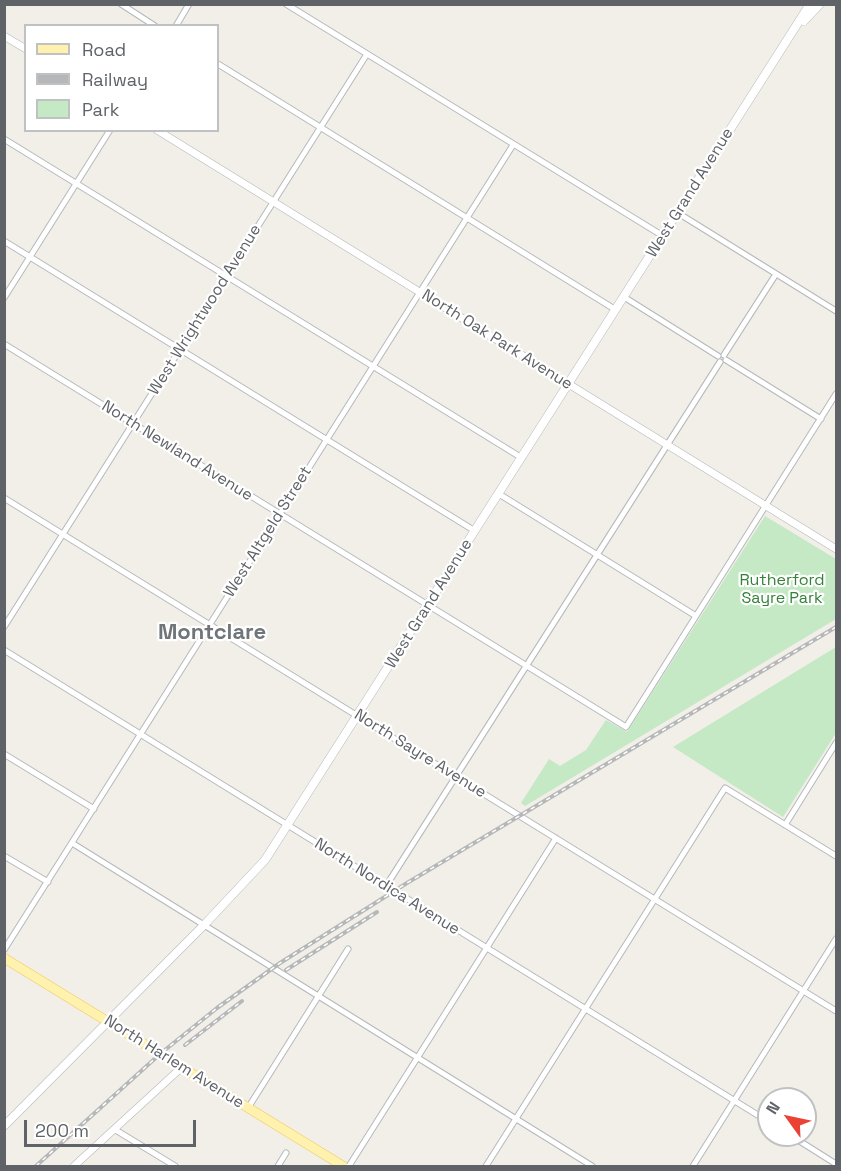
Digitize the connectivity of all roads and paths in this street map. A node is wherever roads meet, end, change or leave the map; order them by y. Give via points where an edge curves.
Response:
1 (121, 4) edge
2 (189, 4) edge
3 (286, 4) edge
4 (810, 4) edge
5 (820, 4) edge
6 (152, 24) edge
7 (177, 24) edge
8 (792, 32) junction
9 (4, 36) edge
10 (24, 48) edge
11 (367, 54) junction
12 (219, 65) edge
13 (320, 128) junction
14 (109, 132) edge
15 (161, 132) edge
16 (4, 139) edge
17 (513, 145) junction
18 (77, 183) junction
19 (273, 202) junction
20 (678, 213) junction
21 (467, 218) junction
22 (663, 236) junction
23 (4, 241) edge
24 (30, 257) junction
25 (776, 274) junction
26 (227, 276) junction
27 (420, 292) junction
28 (624, 297) junction
29 (4, 298) edge
30 (616, 310) junction
31 (837, 311) edge
32 (4, 344) edge
33 (180, 350) junction
34 (722, 359) junction
35 (373, 366) junction
36 (569, 384) junction
37 (837, 394) edge
38 (821, 419) junction
39 (133, 423) junction
40 (327, 440) junction
41 (668, 446) junction
42 (522, 458) junction
43 (499, 494) junction
44 (4, 498) edge
45 (766, 506) junction
46 (280, 514) junction
47 (475, 531) junction
48 (63, 534) junction
49 (837, 549) edge
50 (598, 555) junction
51 (428, 605) junction
52 (696, 616) junction
53 (210, 625) junction
54 (4, 627) edge
55 (4, 651) edge
56 (528, 666) junction
57 (358, 716) junction
58 (141, 735) junction
59 (837, 743) edge
60 (835, 750) edge
61 (4, 754) edge
62 (457, 777) junction
63 (94, 809) junction
64 (288, 825) junction
65 (785, 825) junction
66 (556, 838) junction
67 (72, 843) junction
68 (4, 856) edge
69 (837, 856) edge
70 (48, 882) junction
71 (386, 886) junction
72 (655, 899) junction
73 (204, 925) junction
74 (837, 939) edge
75 (487, 948) junction
76 (348, 949) dead end
77 (4, 950) edge
78 (4, 958) edge
79 (804, 991) junction
80 (318, 997) junction
81 (585, 1009) junction
82 (837, 1011) edge
83 (108, 1022) junction
84 (417, 1058) junction
85 (182, 1067) junction
86 (734, 1101) junction
87 (248, 1108) junction
88 (757, 1115) edge
89 (516, 1119) junction
90 (4, 1126) edge
91 (114, 1129) junction
92 (809, 1147) edge
93 (286, 1153) dead end
94 (837, 1164) edge
95 (74, 1167) edge
96 (175, 1167) edge
97 (278, 1167) edge
98 (343, 1167) edge
99 (349, 1167) edge
100 (486, 1167) edge
101 (592, 1167) edge
102 (693, 1167) edge

1 - 6 street
2 - 7 street
3 - 11 street
4 - 8 main road, West Grand Avenue
5 - 8 main road, West Grand Avenue
8 - 20 main road, West Grand Avenue
9 - 10 street
11 - 13 street, West Wrightwood Avenue
11 - 17 street
12 - 13 street
13 - 19 street, West Wrightwood Avenue
13 - 21 street
14 - 18 street
15 - 19 street, North Oak Park Avenue
16 - 18 street
17 - 21 street, West Altgeld Street
17 - 22 street
18 - 24 street
18 - 26 street
19 - 26 street, West Wrightwood Avenue
19 - 27 street, North Oak Park Avenue
20 - 22 main road, West Grand Avenue
20 - 25 street
21 - 27 street, West Altgeld Street
21 - 30 street
22 - 28 main road, West Grand Avenue
23 - 24 street
24 - 29 street
24 - 33 street
25 - 31 street
25 - 34 street
26 - 33 street, West Wrightwood Avenue
26 - 35 street
27 - 35 street, West Altgeld Street
27 - 36 street, North Oak Park Avenue
28 - 30 main road, West Grand Avenue
28 - 34 street
30 - 36 main road, West Grand Avenue
32 - 39 street, North Newland Avenue
33 - 39 street, West Wrightwood Avenue
33 - 40 street
34 - 38 street
34 - 41 street
35 - 40 street, West Altgeld Street
35 - 42 street
36 - 41 street, North Oak Park Avenue
36 - 42 main road, West Grand Avenue
37 - 38 street
38 - 45 street
39 - 46 street, North Newland Avenue
39 - 48 street, West Wrightwood Avenue
40 - 46 street, West Altgeld Street
40 - 47 street
41 - 45 street, North Oak Park Avenue
41 - 50 street
42 - 43 main road, West Grand Avenue
43 - 47 main road, West Grand Avenue
43 - 50 street
44 - 48 street, North Sayre Avenue
45 - 49 street, North Oak Park Avenue
45 - 52 street
46 - 51 street, North Newland Avenue
46 - 53 street, West Altgeld Street
47 - 51 main road, West Grand Avenue
48 - 53 street, North Sayre Avenue
48 - 54 street, West Wrightwood Avenue
50 - 52 street
50 - 56 street
51 - 56 street, North Newland Avenue
51 - 57 main road, West Grand Avenue
52 - 56 street, North Newland Avenue via 626,727
53 - 57 street, North Sayre Avenue
53 - 58 street, West Altgeld Street
55 - 58 street, North Nordica Avenue
56 - 62 street
57 - 62 street, North Sayre Avenue
57 - 64 main road, West Grand Avenue
58 - 63 street, West Altgeld Street
58 - 64 street, North Nordica Avenue
59 - 60 street
60 - 65 street
61 - 63 street
62 - 66 street, North Sayre Avenue
62 - 71 street
63 - 67 street, West Altgeld Street
64 - 71 street, North Nordica Avenue
64 - 73 main road, West Grand Avenue via 265,860
65 - 69 street
65 - 72 street via 725,788
66 - 72 street, North Sayre Avenue
66 - 75 street
67 - 70 street, West Altgeld Street
67 - 73 street
68 - 70 street
70 - 77 street, West Altgeld Street
71 - 75 street, North Nordica Avenue
72 - 79 street, North Sayre Avenue
72 - 81 street
73 - 80 street
73 - 83 main road, West Grand Avenue
74 - 79 street
75 - 81 street, North Nordica Avenue
75 - 84 street
76 - 80 street
78 - 83 main road, North Harlem Avenue
79 - 82 street, North Sayre Avenue
79 - 86 street
80 - 84 street
80 - 87 street
81 - 86 street, North Nordica Avenue
81 - 89 street
83 - 85 main road, North Harlem Avenue
83 - 90 main road, West Grand Avenue
84 - 89 street
84 - 99 street
85 - 87 main road, North Harlem Avenue
85 - 91 street
86 - 88 street, North Nordica Avenue
86 - 102 street
87 - 98 main road, North Harlem Avenue
89 - 100 street
89 - 101 street
91 - 95 street
91 - 96 street
92 - 94 street
93 - 97 street

